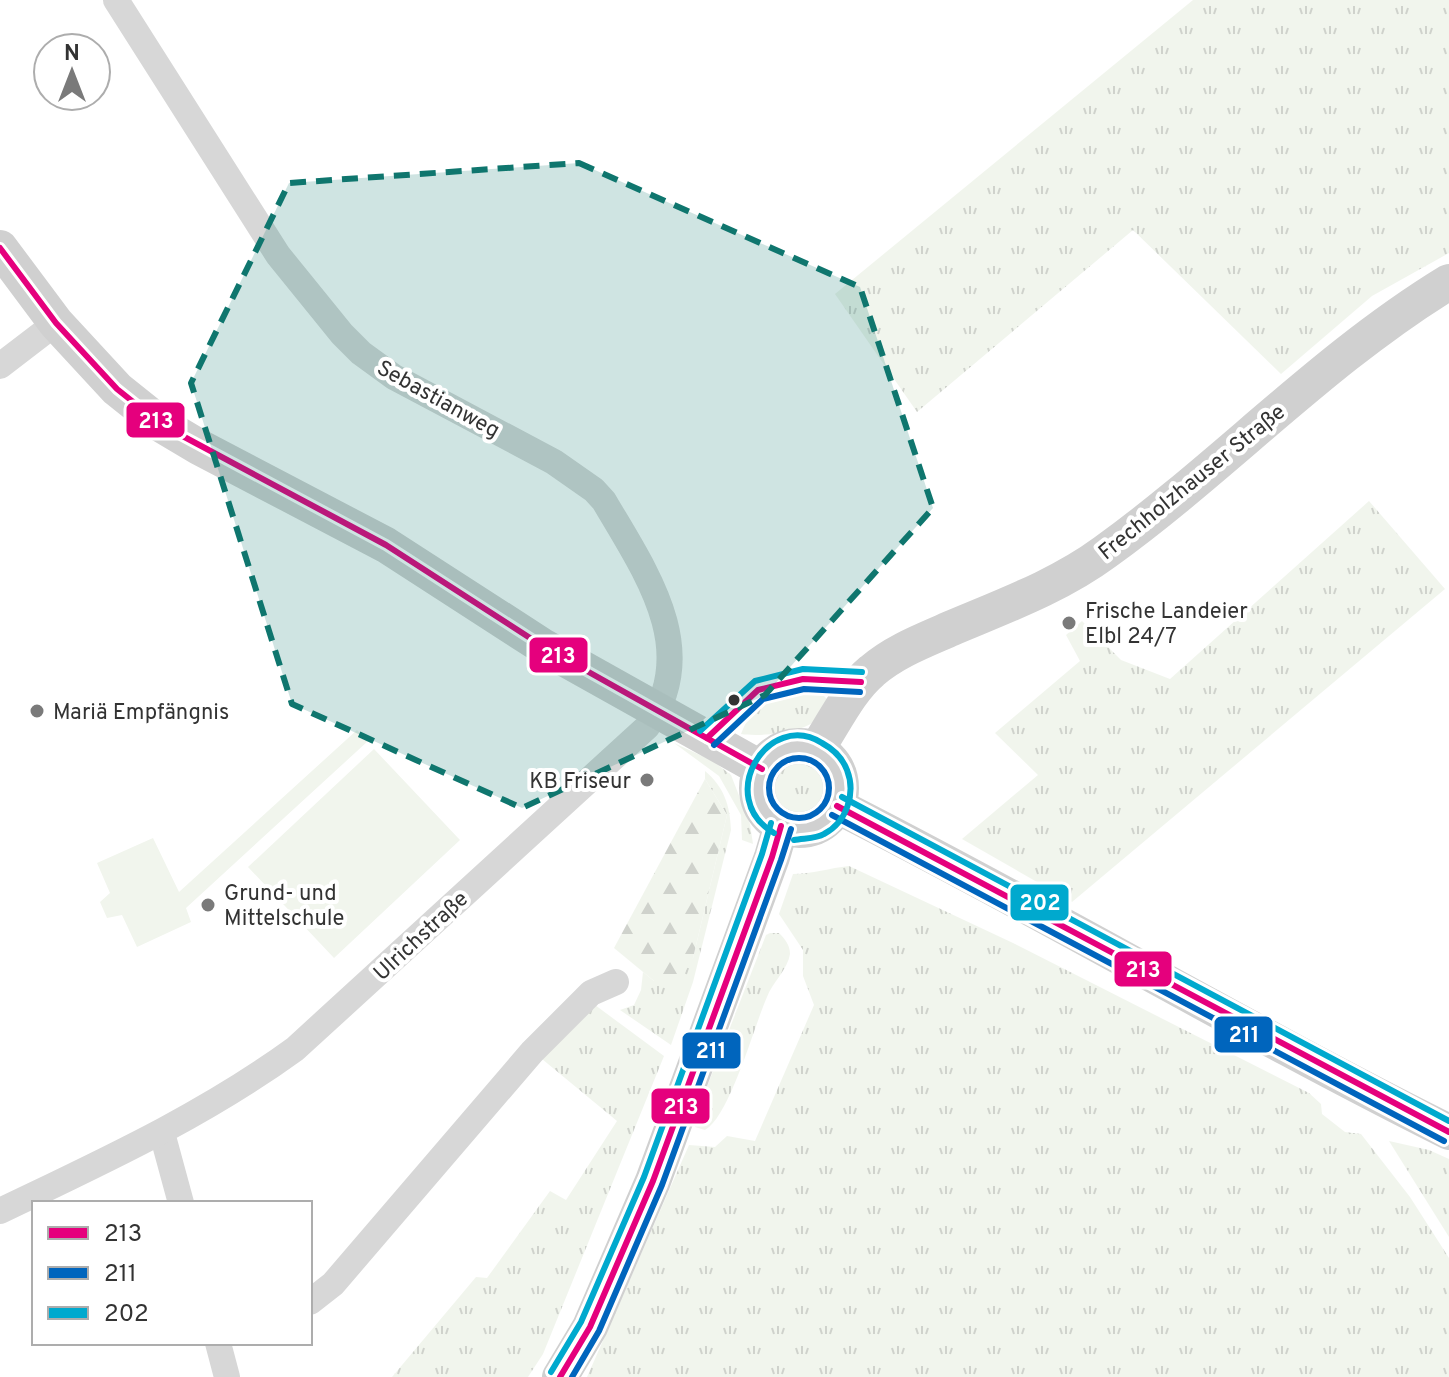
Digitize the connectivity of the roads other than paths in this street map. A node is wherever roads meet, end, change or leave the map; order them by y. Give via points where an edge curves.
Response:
1 (116, 0) edge
2 (0, 248) edge
3 (1449, 282) edge
4 (56, 323) junction
5 (0, 366) edge
6 (657, 712) junction
7 (816, 750) junction
8 (762, 769) junction
9 (837, 806) junction
10 (781, 826) junction
11 (616, 982) dead end
12 (1449, 1132) edge
13 (162, 1133) junction
14 (180, 1201) edge
15 (0, 1211) edge
16 (312, 1300) edge
17 (219, 1345) edge
18 (227, 1377) edge
19 (560, 1377) edge

1 - 6 street, Sebastianweg via 278,255 342,334 394,377 554,462 604,501 655,593 668,630 671,663
2 - 4 street
3 - 7 street, Frechholzhauser Straße via 1398,313 1101,555 873,670
4 - 5 street
4 - 6 street via 117,389 162,425 386,545
6 - 8 street
6 - 13 street, Ulrichstraße via 647,727 295,1049
7 - 8 street via 785,749
7 - 9 street via 838,774
8 - 10 street via 759,802
9 - 10 street via 813,828
9 - 12 street
10 - 19 street via 653,1181 590,1327
11 - 16 street via 591,993 532,1052 333,1284
13 - 14 street
13 - 15 street, Ulrichstraße
17 - 18 street

